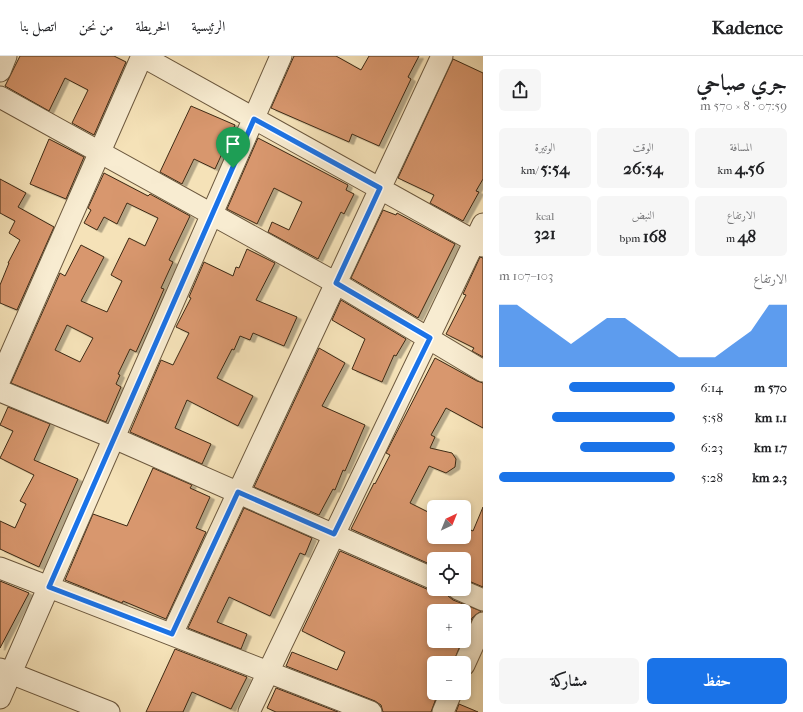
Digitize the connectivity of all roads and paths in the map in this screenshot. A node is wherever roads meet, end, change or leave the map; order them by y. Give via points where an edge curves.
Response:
1 (6, 56) edge
2 (142, 56) edge
3 (282, 56) edge
4 (442, 56) edge
5 (0, 71) edge
6 (0, 97) edge
7 (254, 119) junction
8 (100, 153) junction
9 (380, 188) junction
10 (212, 216) junction
11 (480, 237) edge
12 (336, 283) junction
13 (430, 338) junction
14 (483, 371) edge
15 (0, 380) edge
16 (0, 391) edge
17 (114, 438) junction
18 (238, 492) junction
19 (334, 534) junction
20 (0, 568) edge
21 (427, 575) edge
22 (49, 587) junction
23 (471, 595) edge
24 (483, 600) edge
25 (483, 623) edge
26 (172, 634) junction
27 (468, 656) edge
28 (5, 671) edge
29 (268, 672) junction
30 (0, 698) edge
31 (448, 700) edge
32 (109, 712) edge
33 (249, 712) edge
34 (371, 712) edge
35 (442, 712) edge

1 - 5 street
2 - 7 street
2 - 8 street
3 - 7 street
4 - 9 street
6 - 8 street
7 - 9 street
7 - 10 street
8 - 10 street
8 - 15 street
9 - 11 street
9 - 12 street
10 - 12 street
10 - 17 street
11 - 13 street
12 - 13 street
12 - 18 street
13 - 14 street
13 - 19 street
16 - 17 street
17 - 18 street
17 - 22 street
18 - 19 street
18 - 26 street
19 - 21 street
19 - 29 street
20 - 22 street
22 - 26 street
22 - 28 street
23 - 24 street
25 - 27 street
26 - 29 street
28 - 30 street
28 - 32 street
29 - 33 street
29 - 34 street
31 - 35 street

